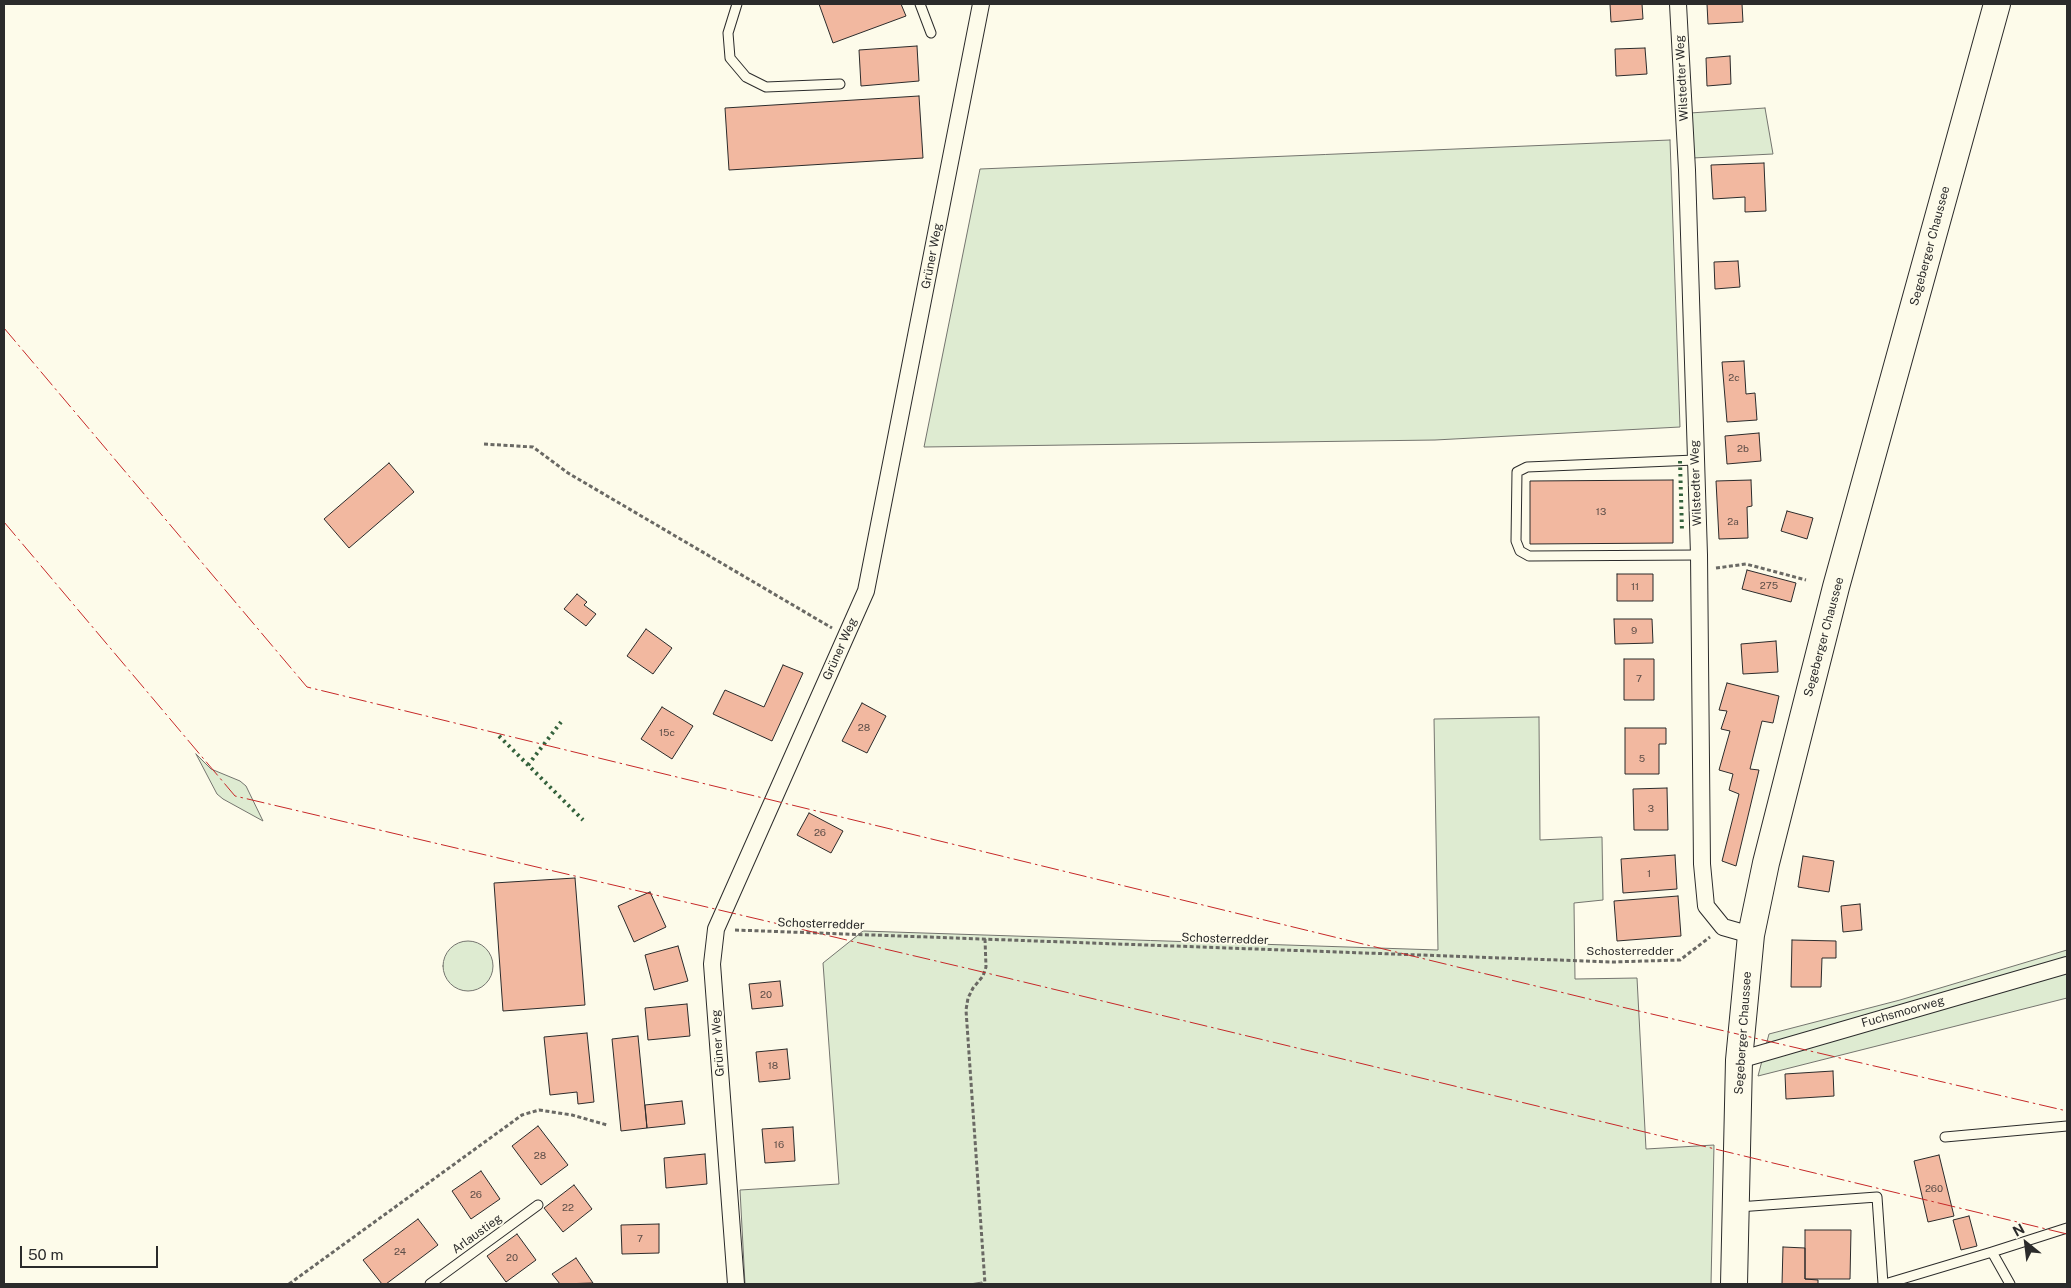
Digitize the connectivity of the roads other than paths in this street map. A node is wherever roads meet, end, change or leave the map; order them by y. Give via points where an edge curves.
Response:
1 (737, 4) edge
2 (920, 4) edge
3 (981, 4) edge
4 (1678, 4) edge
5 (1997, 4) edge
6 (931, 33) dead end
7 (840, 84) dead end
8 (1695, 460) junction
9 (1699, 562) junction
10 (1751, 935) junction
11 (2067, 965) edge
12 (1739, 1060) junction
13 (2067, 1126) edge
14 (1946, 1137) dead end
15 (538, 1205) dead end
16 (1736, 1207) junction
17 (2067, 1228) edge
18 (1992, 1252) junction
19 (430, 1284) edge
20 (736, 1284) edge
21 (1734, 1284) edge
22 (1884, 1284) edge
23 (2010, 1284) edge

1 - 7 lane via 728,33 730,58 746,77 766,87
2 - 6 lane
3 - 20 street, Grüner Weg via 866,591 716,929 712,964
4 - 8 street, Wilstedter Weg via 1687,170
5 - 10 main road, Segeberger Chaussee via 1836,587 1766,863
8 - 9 street, Wilstedter Weg
8 - 9 lane via 1527,467 1517,472 1516,541 1520,551 1529,556
9 - 10 street, Wilstedter Weg via 1702,864 1706,906 1723,927
10 - 12 main road, Segeberger Chaussee
11 - 12 street, Fuchsmoorweg
12 - 16 main road, Segeberger Chaussee
13 - 14 lane
15 - 19 lane, Arlaustieg
16 - 21 main road, Segeberger Chaussee
16 - 22 lane via 1877,1196
17 - 18 lane
18 - 22 lane
18 - 23 lane

